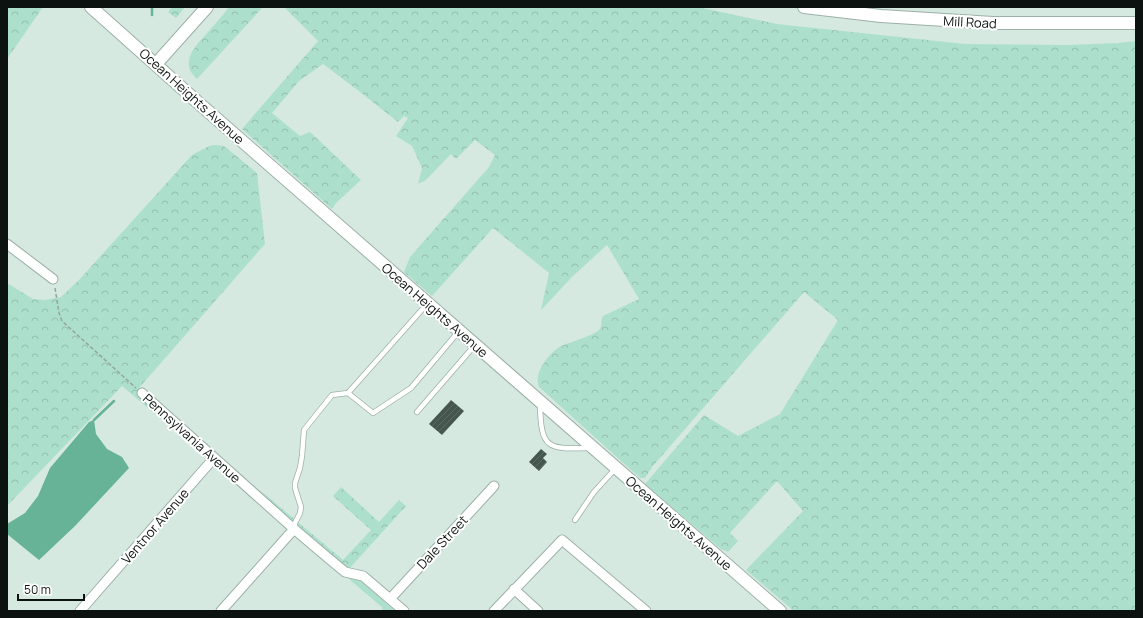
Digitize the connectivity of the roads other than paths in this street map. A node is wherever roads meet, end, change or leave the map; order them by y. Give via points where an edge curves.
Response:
1 (91, 7) edge
2 (207, 7) edge
3 (804, 7) edge
4 (838, 9) edge
5 (1136, 23) edge
6 (156, 64) junction
7 (7, 244) edge
8 (53, 279) road end
9 (428, 303) junction
10 (460, 331) junction
11 (475, 344) junction
12 (142, 393) road end
13 (348, 393) junction
14 (540, 401) junction
15 (417, 412) dead end
16 (594, 448) junction
17 (214, 458) junction
18 (616, 468) junction
19 (494, 486) dead end
20 (575, 520) dead end
21 (294, 529) junction
22 (514, 589) junction
23 (390, 599) junction
24 (80, 611) edge
25 (221, 611) edge
26 (404, 611) edge
27 (494, 611) edge
28 (538, 611) edge
29 (646, 611) edge
30 (780, 611) edge

1 - 6 main road, Ocean Heights Avenue
2 - 6 main road
3 - 4 main road, Mill Road
4 - 5 main road, Mill Road via 900,17 992,23
6 - 9 main road, Ocean Heights Avenue
7 - 8 street
9 - 10 main road, Ocean Heights Avenue
9 - 13 lane
10 - 11 main road, Ocean Heights Avenue
10 - 13 lane via 411,388 373,413
11 - 14 main road, Ocean Heights Avenue
11 - 15 lane
12 - 17 street, Pennsylvania Avenue
13 - 21 lane via 332,395 304,430 300,468 295,483 301,507
14 - 16 main road, Ocean Heights Avenue
14 - 16 lane via 541,428 552,446
16 - 18 main road, Ocean Heights Avenue
17 - 21 street, Pennsylvania Avenue
17 - 24 street, Ventnor Avenue
18 - 20 lane via 594,492
18 - 30 main road, Ocean Heights Avenue
19 - 23 street, Dale Street
21 - 23 street, Pennsylvania Avenue via 346,572 363,576
21 - 25 street
22 - 27 street
22 - 28 street
22 - 29 street via 562,540
23 - 26 street, Pennsylvania Avenue

